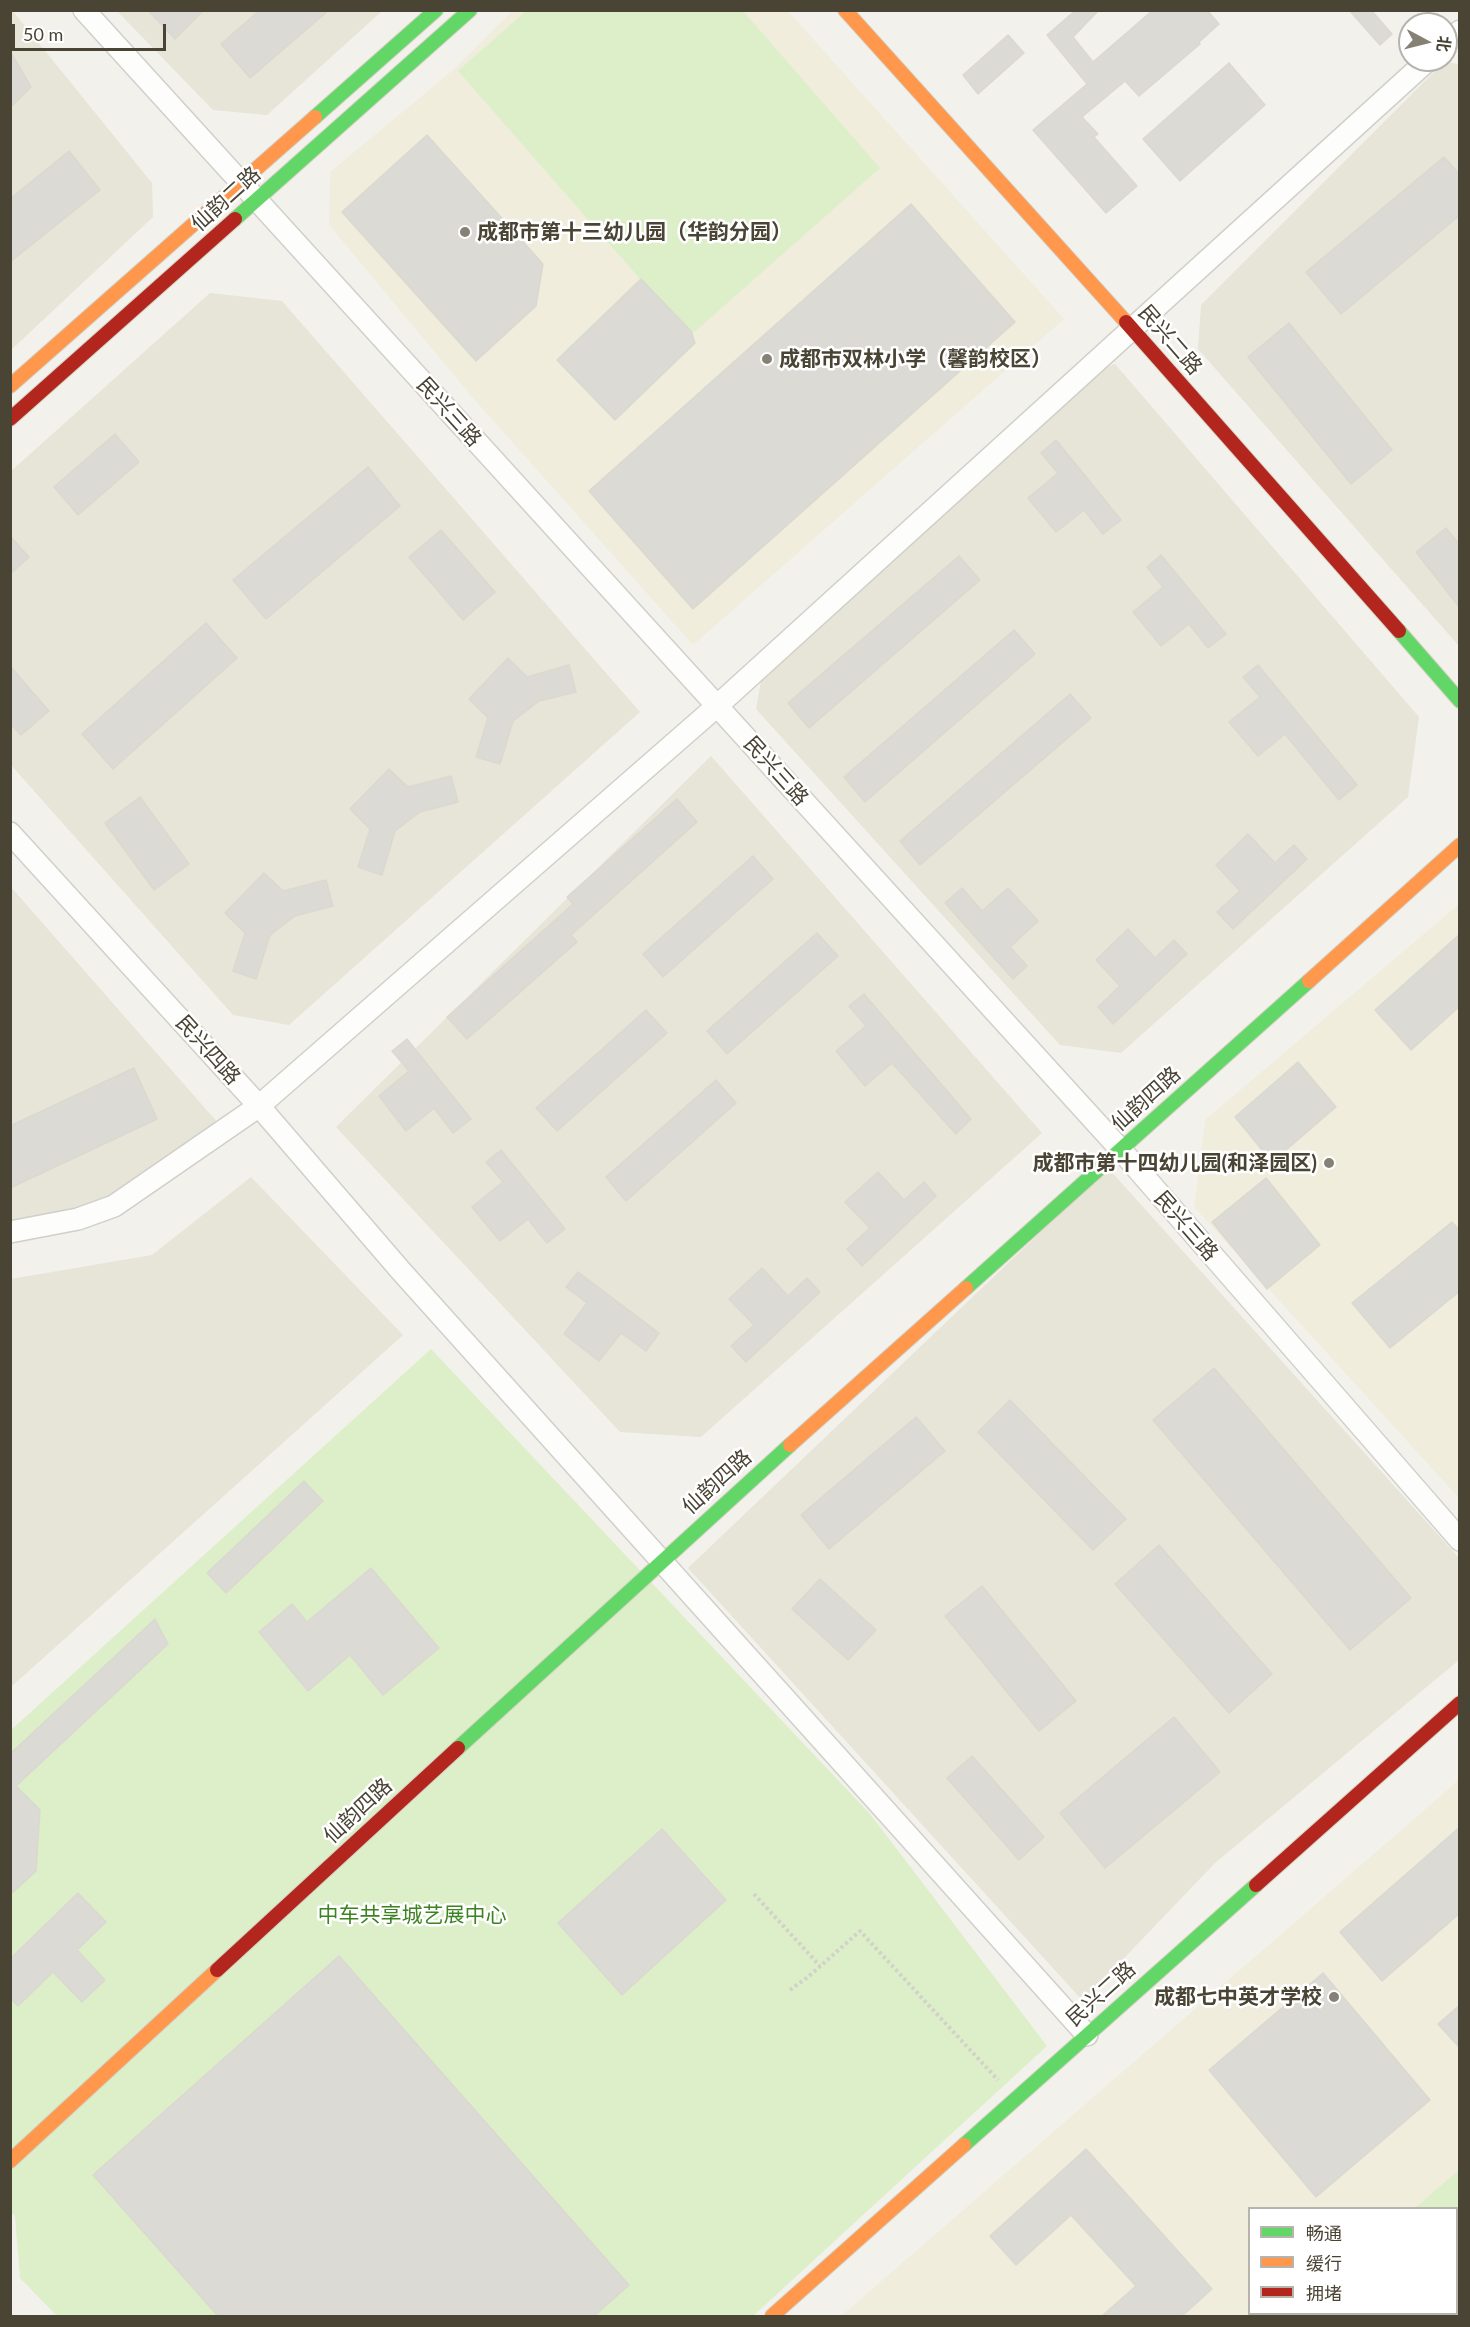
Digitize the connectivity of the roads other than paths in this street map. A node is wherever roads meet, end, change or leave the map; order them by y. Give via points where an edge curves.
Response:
1 (84, 10) edge
2 (436, 10) edge
3 (470, 10) edge
4 (845, 10) edge
5 (1415, 72) edge
6 (242, 184) junction
7 (256, 200) junction
8 (1132, 329) junction
9 (10, 386) edge
10 (10, 419) edge
11 (1460, 701) edge
12 (717, 706) junction
13 (10, 833) edge
14 (1460, 845) edge
15 (259, 1106) junction
16 (1121, 1150) junction
17 (10, 1232) edge
18 (1460, 1540) edge
19 (661, 1561) junction
20 (1460, 1703) edge
21 (1087, 2035) junction
22 (10, 2161) edge
23 (772, 2316) edge

1 - 6 street, 民兴三路
2 - 6 street, 仙韵二路
3 - 7 street, 仙韵二路
4 - 8 street, 民兴二路
5 - 8 street
6 - 7 street, 民兴三路
6 - 9 street, 仙韵二路
7 - 10 street, 仙韵二路
7 - 12 street, 民兴三路
8 - 11 street, 民兴二路
8 - 12 street
12 - 15 street
12 - 16 street, 民兴三路
13 - 15 street, 民兴四路
14 - 16 street, 仙韵四路
15 - 17 street via 114,1206 78,1219
15 - 19 street, 民兴四路
16 - 18 street, 民兴三路
16 - 19 street, 仙韵四路
19 - 21 street, 民兴四路
19 - 22 street, 仙韵四路
20 - 21 street, 民兴二路
21 - 23 street, 民兴二路

